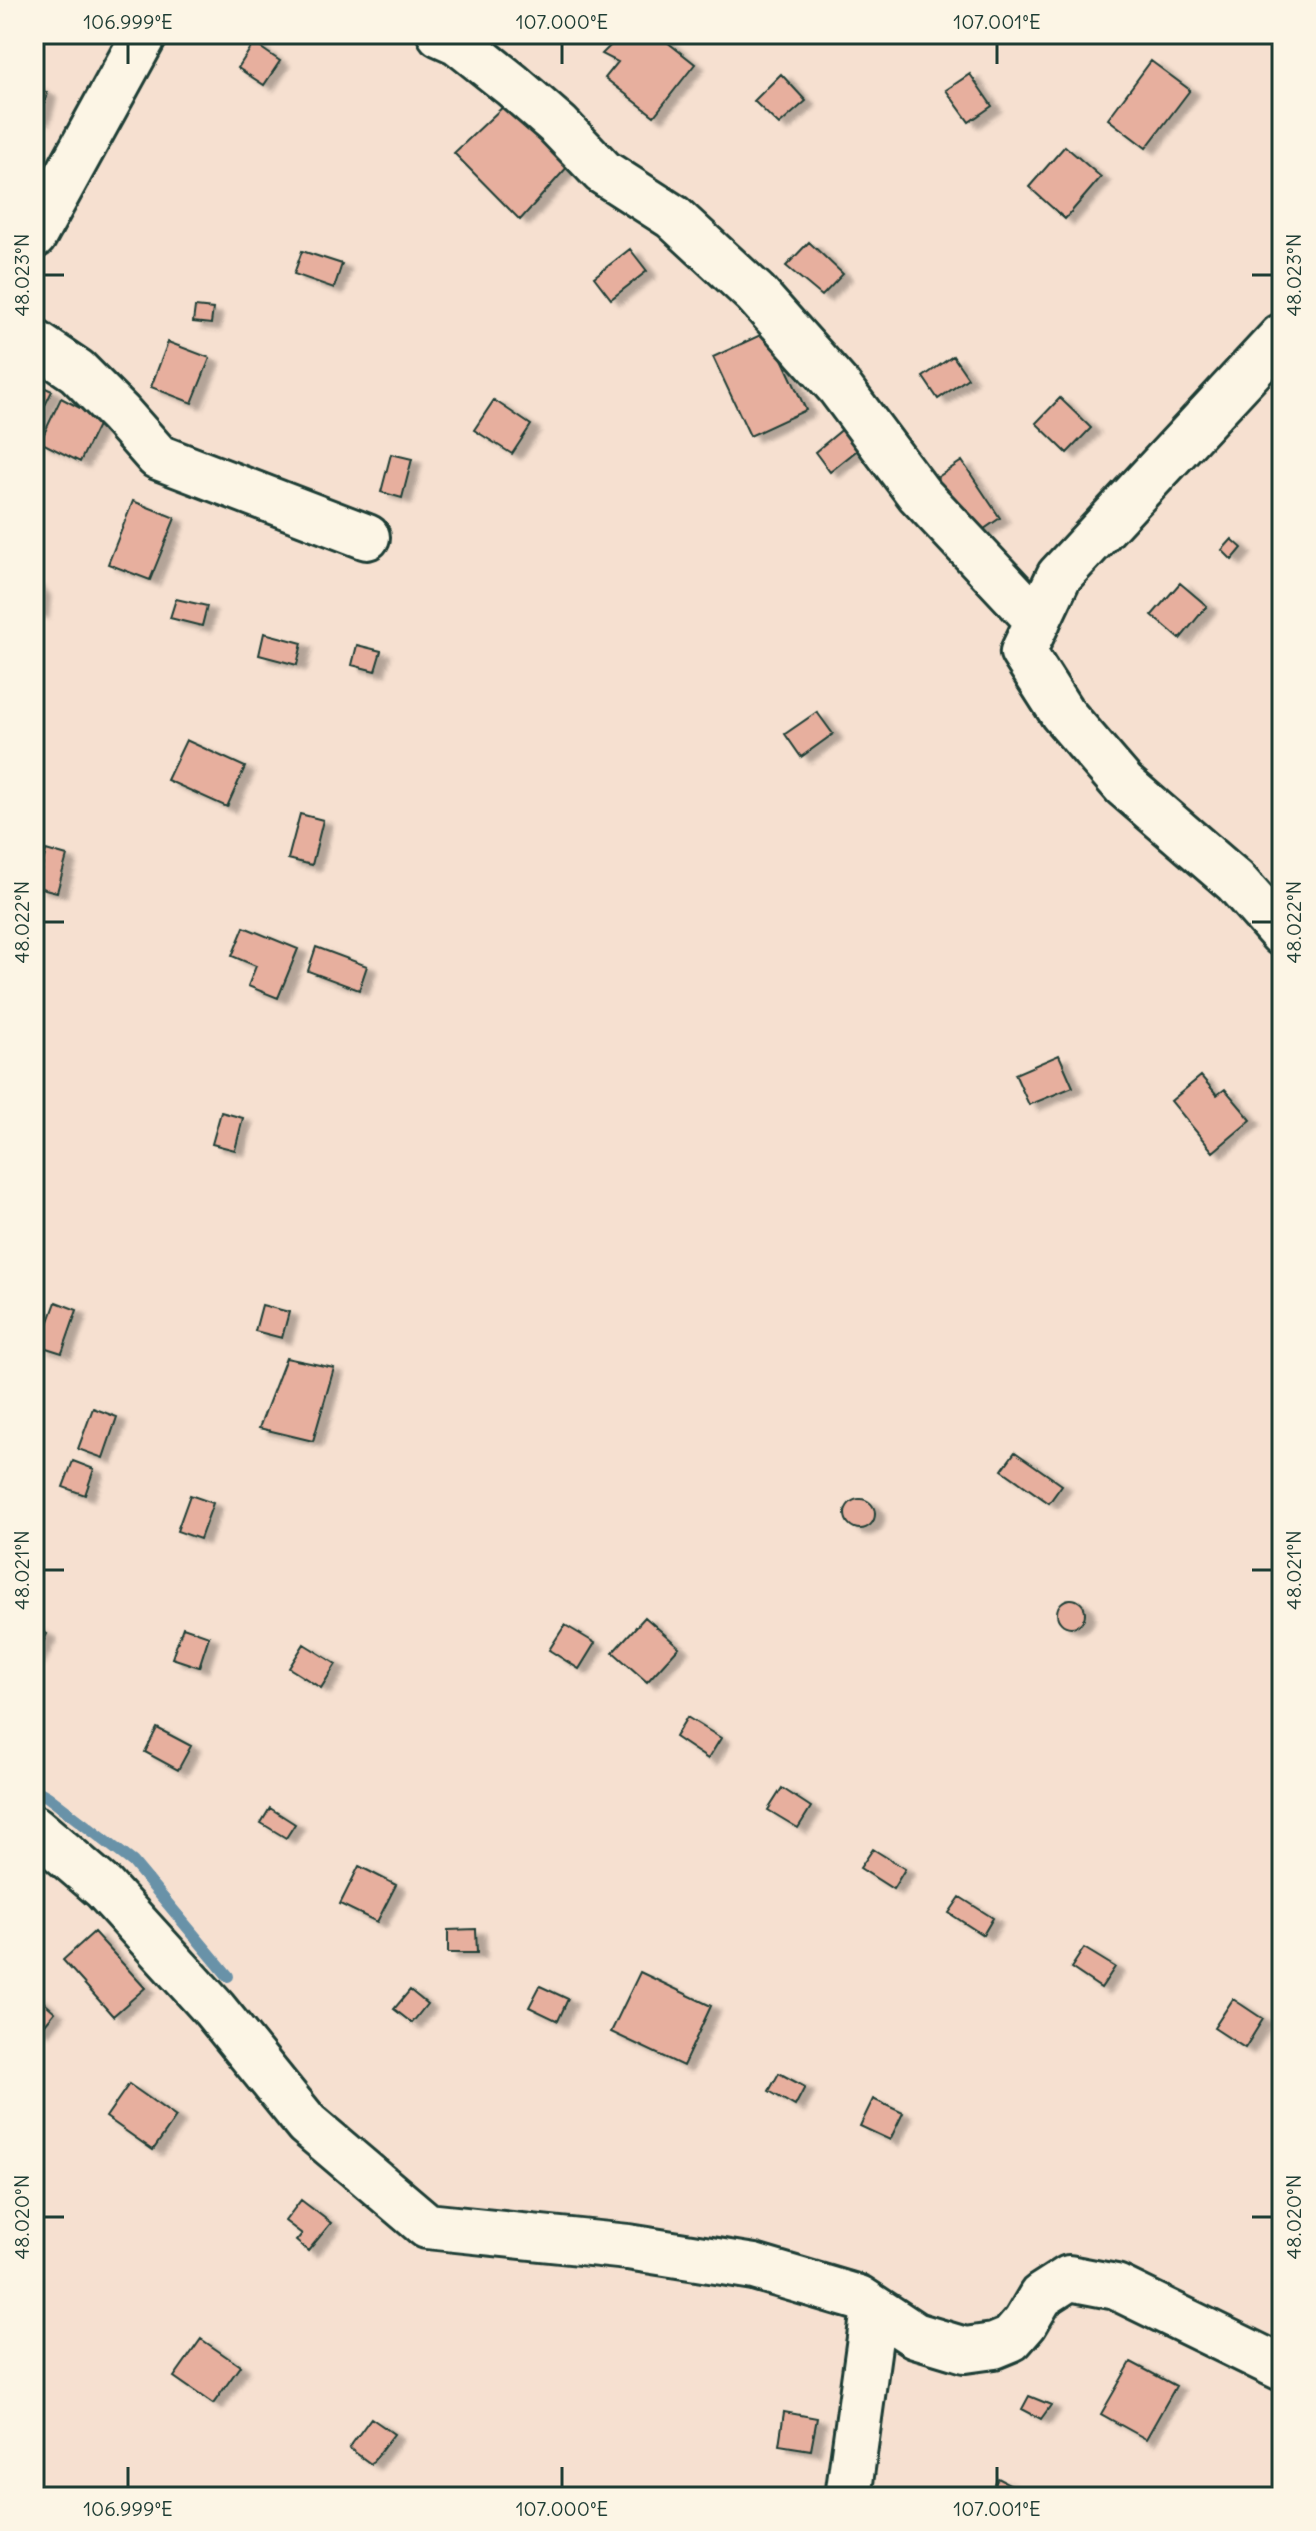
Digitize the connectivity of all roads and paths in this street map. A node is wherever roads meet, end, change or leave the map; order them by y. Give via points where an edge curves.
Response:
1 (145, 34) edge
2 (440, 34) edge
3 (34, 236) edge
4 (1282, 336) edge
5 (34, 342) edge
6 (367, 537) dead end
7 (1038, 621) junction
8 (1282, 934) edge
9 (34, 1828) edge
10 (874, 2309) junction
11 (1282, 2368) edge
12 (848, 2497) edge

1 - 3 street
2 - 7 street via 512,85 603,172 673,217 755,293 839,387 919,494
4 - 7 street via 1059,576
5 - 6 street via 77,371 158,457
7 - 8 street via 1023,652 1062,713 1124,785 1235,881
9 - 10 street via 104,1888 214,2009 307,2124 427,2226 628,2247 754,2267 859,2298
10 - 11 street via 915,2335 965,2350 994,2346 1011,2339 1041,2296 1069,2278 1116,2287
10 - 12 street

